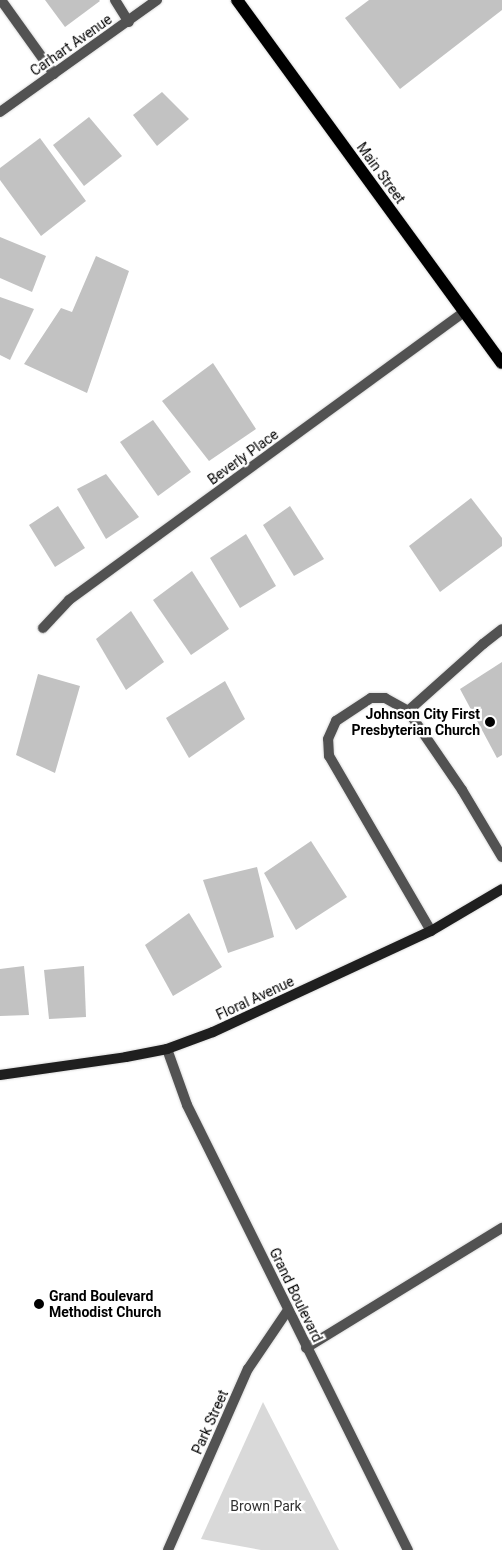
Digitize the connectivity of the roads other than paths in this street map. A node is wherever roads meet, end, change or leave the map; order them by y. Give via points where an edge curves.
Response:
1 (0, 0) edge
2 (115, 0) edge
3 (157, 0) edge
4 (237, 0) edge
5 (129, 22) junction
6 (54, 74) junction
7 (0, 112) edge
8 (464, 312) junction
9 (500, 357) edge
10 (43, 628) dead end
11 (502, 630) edge
12 (408, 710) junction
13 (502, 857) edge
14 (502, 889) edge
15 (430, 931) junction
16 (167, 1049) junction
17 (0, 1075) edge
18 (502, 1228) edge
19 (288, 1310) junction
20 (306, 1348) junction
21 (168, 1550) edge
22 (408, 1550) edge

1 - 6 street
2 - 5 street
3 - 5 street, Carhart Avenue
4 - 8 main road, Main Street
5 - 6 street, Carhart Avenue
6 - 7 street, Carhart Avenue
8 - 9 main road, Main Street
8 - 10 street, Beverly Place via 69,600
11 - 12 street
12 - 13 street
12 - 15 street via 385,698 371,698 336,721 328,739 329,756
14 - 15 street, Floral Avenue
15 - 16 street, Floral Avenue via 213,1032
16 - 17 street, Floral Avenue
16 - 19 street, Grand Boulevard via 187,1105
18 - 20 street
19 - 20 street, Grand Boulevard
19 - 21 street, Park Street via 248,1369
20 - 22 street, Grand Boulevard

